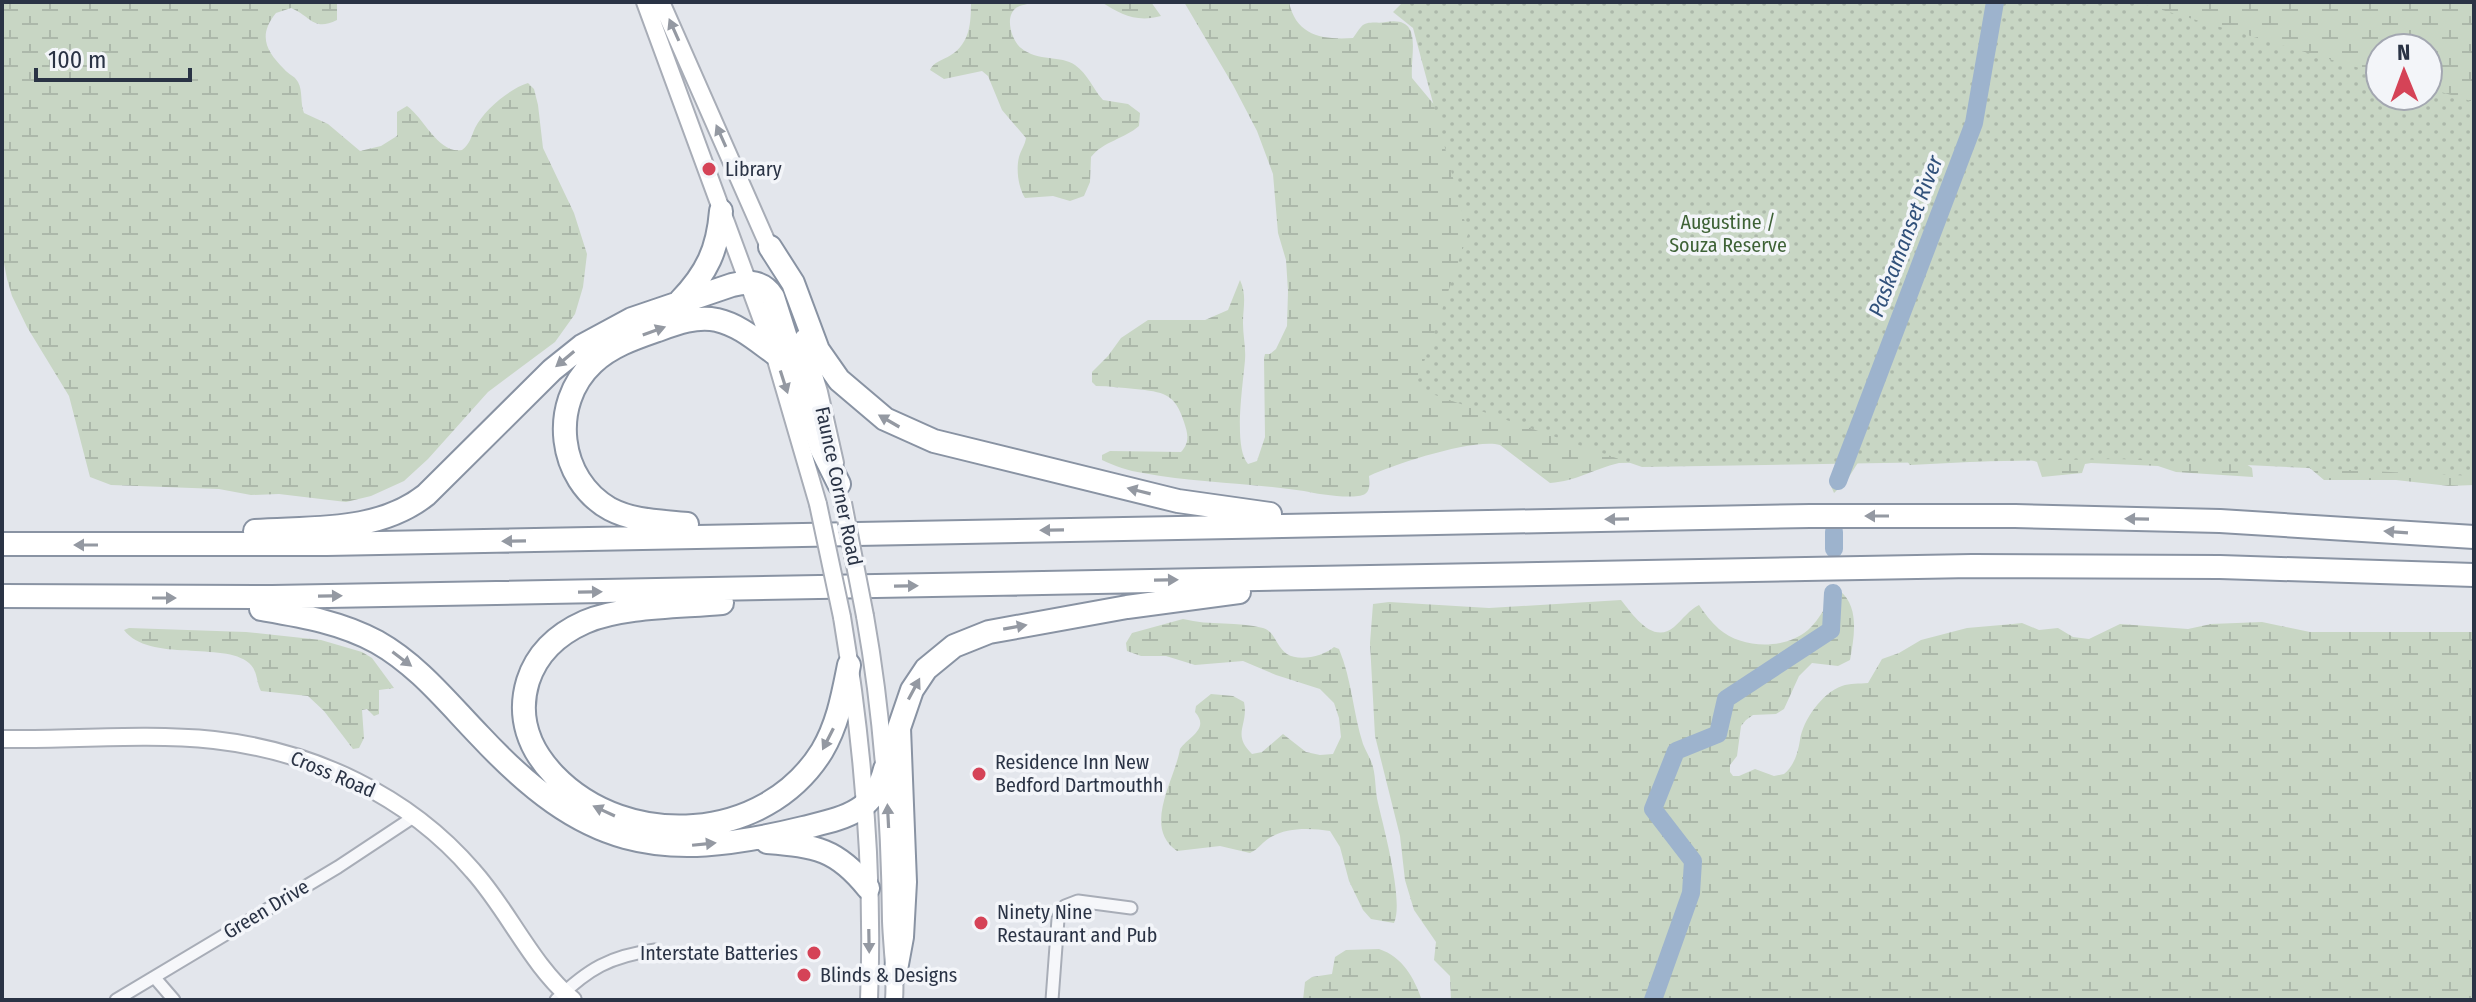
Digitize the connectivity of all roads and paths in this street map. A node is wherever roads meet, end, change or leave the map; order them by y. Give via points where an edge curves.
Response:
1 (645, 2) edge
2 (661, 2) edge
3 (693, 74) junction
4 (676, 84) junction
5 (721, 211) junction
6 (770, 247) junction
7 (749, 282) junction
8 (679, 302) junction
9 (774, 353) junction
10 (841, 494) junction
11 (1354, 524) junction
12 (788, 535) junction
13 (2474, 537) edge
14 (2, 544) edge
15 (118, 545) junction
16 (2474, 575) edge
17 (1339, 577) junction
18 (820, 588) junction
19 (2, 596) edge
20 (196, 598) junction
21 (849, 665) junction
22 (2, 739) edge
23 (885, 769) junction
24 (865, 806) junction
25 (415, 816) junction
26 (742, 840) junction
27 (868, 888) junction
28 (1131, 908) dead end
29 (655, 950) dead end
30 (895, 975) junction
31 (155, 978) junction
32 (564, 997) edge
33 (116, 1000) edge
34 (174, 1000) edge
35 (869, 1000) edge
36 (894, 1000) edge
37 (1052, 1000) edge

1 - 4 main road, Faunce Corner Road
3 -> 2 main road, Faunce Corner Road
3 - 4 main road
6 -> 3 main road, Faunce Corner Road
4 - 5 main road, Faunce Corner Road
5 - 7 main road, Faunce Corner Road
5 - 8 highway via 711,261
6 - 10 main road, Faunce Corner Road via 809,355
11 -> 6 highway via 1178,501 934,441 897,426 864,404 824,361 793,283
7 - 8 highway
7 - 9 main road, Faunce Corner Road
7 - 10 highway via 765,287 773,297
8 -> 15 highway via 582,346 426,495 393,515 357,524
12 -> 9 highway via 621,514 584,487 564,437 568,403 578,382 594,362 628,341 681,322 710,319 736,327
9 -> 21 main road, Faunce Corner Road, bridge via 818,504
10 - 23 main road, Faunce Corner Road, bridge via 877,688
11 -> 12 highway
13 -> 11 highway via 2266,523 2000,516
12 -> 15 highway
15 -> 14 highway
16 - 17 highway via 2001,566
18 -> 17 highway
30 -> 17 highway via 905,882 899,728 912,690 933,662 954,646 989,632
20 -> 18 highway
21 -> 18 highway via 838,716 806,772 773,800 718,823 662,827 621,819 557,778 528,737 524,705 532,671 552,642 574,627 619,613 757,600
19 -> 20 highway
20 -> 26 highway via 322,620 378,643 416,670 526,782 602,829 665,846
21 - 24 main road, Faunce Corner Road
22 - 25 main road, Cross Road via 213,740 263,748 367,786
23 - 24 highway
30 -> 23 main road, Faunce Corner Road
24 - 26 highway via 803,828
24 - 27 main road, Faunce Corner Road
25 - 31 street, Green Drive
25 - 32 main road, Cross Road via 474,871
26 - 27 highway via 833,855
27 -> 35 main road, Faunce Corner Road
28 - 37 street via 1078,901 1065,906 1058,919
29 - 32 street via 609,960 589,971
30 - 36 main road, Faunce Corner Road
31 - 33 street, Green Drive
31 - 34 street

